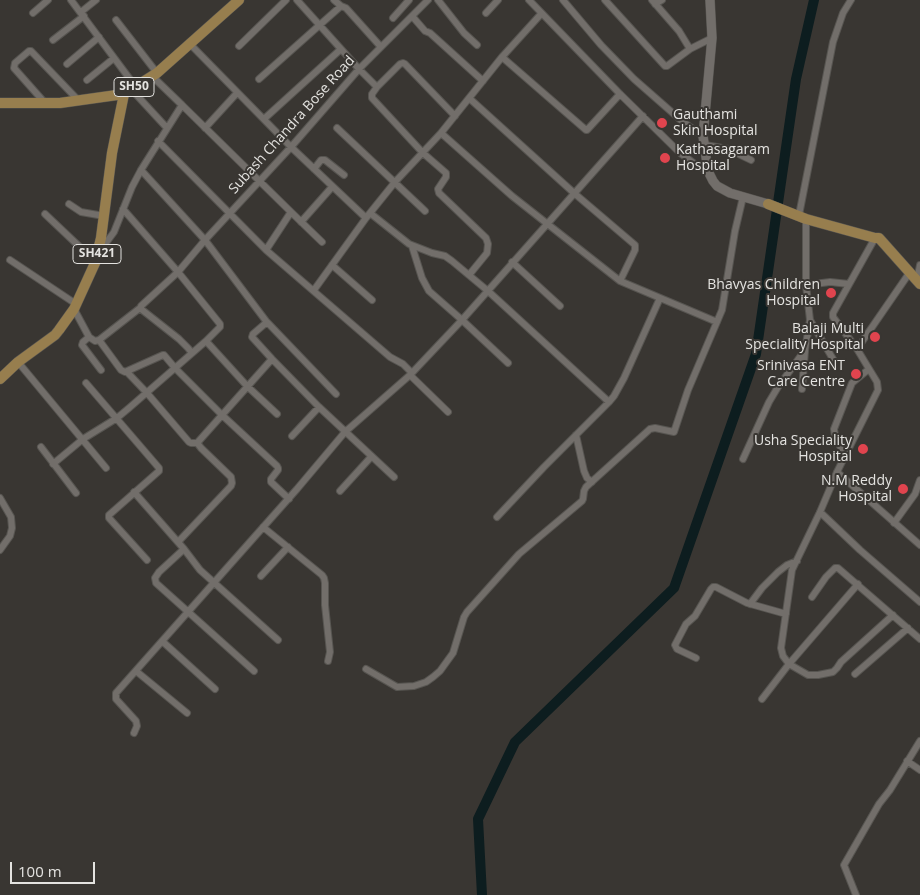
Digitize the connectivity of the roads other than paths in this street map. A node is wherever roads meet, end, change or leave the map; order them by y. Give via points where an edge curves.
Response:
1 (48, 0) edge
2 (72, 0) edge
3 (96, 0) edge
4 (239, 0) edge
5 (286, 0) edge
6 (297, 0) edge
7 (334, 0) edge
8 (409, 0) edge
9 (428, 0) edge
10 (438, 0) edge
11 (498, 0) edge
12 (529, 0) edge
13 (605, 0) edge
14 (662, 0) edge
15 (710, 0) edge
16 (851, 0) edge
17 (565, 1) edge
18 (653, 2) edge
19 (341, 6) junction
20 (33, 13) dead end
21 (486, 13) dead end
22 (82, 14) junction
23 (541, 14) junction
24 (412, 16) junction
25 (393, 18) dead end
26 (116, 20) dead end
27 (319, 25) junction
28 (99, 38) junction
29 (712, 38) junction
30 (53, 40) dead end
31 (190, 44) junction
32 (477, 45) dead end
33 (239, 46) dead end
34 (381, 46) junction
35 (341, 49) junction
36 (690, 49) junction
37 (502, 57) junction
38 (114, 58) junction
39 (67, 64) dead end
40 (359, 69) junction
41 (154, 74) junction
42 (87, 80) dead end
43 (259, 80) dead end
44 (483, 81) junction
45 (377, 86) junction
46 (130, 90) junction
47 (237, 92) junction
48 (620, 94) junction
49 (469, 98) junction
50 (78, 100) junction
51 (0, 103) edge
52 (45, 103) junction
53 (182, 105) junction
54 (455, 116) junction
55 (643, 116) junction
56 (264, 119) junction
57 (167, 128) junction
58 (204, 128) junction
59 (337, 128) dead end
60 (442, 133) junction
61 (703, 136) junction
62 (158, 141) junction
63 (705, 145) junction
64 (291, 147) junction
65 (423, 153) junction
66 (751, 160) dead end
67 (314, 169) junction
68 (141, 170) junction
69 (708, 171) junction
70 (344, 175) dead end
71 (259, 181) junction
72 (395, 182) junction
73 (332, 187) junction
74 (574, 193) junction
75 (742, 197) junction
76 (69, 204) dead end
77 (768, 204) joint
78 (123, 209) junction
79 (425, 211) dead end
80 (291, 212) junction
81 (229, 213) junction
82 (45, 214) dead end
83 (368, 215) junction
84 (104, 216) junction
85 (801, 216) junction
86 (301, 222) junction
87 (547, 224) junction
88 (875, 238) junction
89 (205, 240) junction
90 (322, 242) dead end
91 (412, 246) junction
92 (266, 250) junction
93 (97, 256) junction
94 (10, 260) dead end
95 (512, 262) junction
96 (332, 265) junction
97 (920, 265) edge
98 (178, 272) junction
99 (469, 275) junction
100 (916, 278) edge
101 (620, 281) junction
102 (849, 284) junction
103 (806, 285) junction
104 (314, 290) junction
105 (488, 291) junction
106 (660, 298) junction
107 (372, 300) dead end
108 (75, 306) junction
109 (560, 306) dead end
110 (140, 308) junction
111 (462, 320) junction
112 (810, 320) junction
113 (266, 322) junction
114 (717, 322) junction
115 (89, 337) junction
116 (98, 340) junction
117 (206, 341) junction
118 (805, 350) junction
119 (857, 350) junction
120 (192, 353) junction
121 (833, 359) dead end
122 (272, 360) junction
123 (18, 362) junction
124 (508, 363) dead end
125 (175, 368) junction
126 (869, 368) junction
127 (102, 370) dead end
128 (127, 372) junction
129 (411, 374) junction
130 (0, 379) edge
131 (86, 383) dead end
132 (248, 386) junction
133 (802, 389) dead end
134 (147, 393) junction
135 (336, 394) dead end
136 (609, 402) junction
137 (319, 407) junction
138 (448, 412) dead end
139 (222, 414) junction
140 (277, 414) dead end
141 (117, 418) junction
142 (345, 432) junction
143 (576, 434) junction
144 (292, 436) dead end
145 (82, 439) junction
146 (198, 443) junction
147 (41, 447) dead end
148 (846, 454) junction
149 (371, 457) junction
150 (743, 458) dead end
151 (54, 464) junction
152 (106, 468) dead end
153 (837, 472) junction
154 (394, 477) dead end
155 (920, 480) edge
156 (592, 482) junction
157 (340, 491) dead end
158 (134, 492) junction
159 (76, 493) dead end
160 (0, 498) edge
161 (289, 499) junction
162 (820, 512) junction
163 (497, 517) dead end
164 (894, 523) junction
165 (263, 527) junction
166 (178, 542) junction
167 (920, 545) edge
168 (288, 547) junction
169 (184, 549) junction
170 (0, 550) edge
171 (147, 560) dead end
172 (797, 561) junction
173 (261, 576) dead end
174 (214, 583) junction
175 (858, 584) junction
176 (812, 597) dead end
177 (920, 602) edge
178 (750, 604) junction
179 (188, 612) junction
180 (786, 614) junction
181 (893, 615) junction
182 (908, 628) junction
183 (920, 639) edge
184 (278, 640) dead end
185 (162, 641) junction
186 (696, 658) dead end
187 (328, 661) dead end
188 (789, 664) junction
189 (366, 669) dead end
190 (136, 671) junction
191 (254, 671) dead end
192 (854, 674) dead end
193 (215, 689) dead end
194 (762, 699) dead end
195 (186, 712) dead end
196 (134, 733) dead end
197 (920, 741) edge
198 (908, 761) junction
199 (920, 770) edge
200 (856, 895) edge

1 - 20 street
2 - 22 street
3 - 22 street
4 - 31 main road, SH50
5 - 33 street
6 - 27 street
7 - 19 street
8 - 25 street
9 - 24 street, Subash Chandra Bose Road
10 - 32 street
11 - 21 street
12 - 23 street
13 - 36 street via 665,66
14 - 18 street
15 - 29 street
16 - 85 street via 833,42
17 - 61 street via 634,79
18 - 36 street
19 - 27 street
19 - 34 street
22 - 28 street
22 - 30 street
23 - 37 street
23 - 48 street
24 - 34 street, Subash Chandra Bose Road
24 - 44 street via 425,32
26 - 41 street
27 - 35 street
27 - 43 street
28 - 38 street
28 - 39 street
29 - 36 street
29 - 61 street
31 - 41 main road, SH50
31 - 47 street
34 - 40 street, Subash Chandra Bose Road
35 - 40 street
35 - 56 street
37 - 44 street
37 - 48 street via 586,130
38 - 42 street
38 - 46 street
40 - 45 street
40 - 64 street, Subash Chandra Bose Road
41 - 46 main road, SH50
41 - 53 street
44 - 49 street
45 - 54 street via 403,63
45 - 65 street via 372,98
46 - 50 main road, SH50
46 - 57 street
46 - 84 main road, SH421 via 112,153
47 - 56 street
47 - 58 street
48 - 55 street
49 - 54 street
49 - 74 street
50 - 52 main road, SH50
50 - 52 street via 29,51 14,68
51 - 52 main road, SH50
53 - 57 street
53 - 58 street
54 - 60 street
55 - 69 street via 688,160
55 - 74 street
56 - 64 street
57 - 62 street
58 - 71 street
59 - 72 street
60 - 65 street
60 - 87 street
61 - 63 street
62 - 68 street
62 - 81 street
63 - 66 street via 728,149
63 - 69 street
64 - 67 street
64 - 71 street, Subash Chandra Bose Road
65 - 72 street
65 - 99 street via 446,173 439,193 486,238 487,253
67 - 70 street via 323,159
67 - 73 street
68 - 78 street
68 - 89 street
69 - 75 street via 717,186
71 - 80 street
71 - 81 street, Subash Chandra Bose Road
72 - 79 street
72 - 83 street
73 - 83 street
73 - 86 street
74 - 87 street
74 - 101 street via 635,245
75 - 77 street
75 - 114 street via 722,310
76 - 84 street via 81,212
77 - 85 main road
78 - 93 street via 114,232
78 - 98 street
80 - 86 street
80 - 92 street
81 - 89 street, Subash Chandra Bose Road
81 - 92 street
82 - 93 street via 83,250
83 - 91 street
83 - 96 street
84 - 93 main road, SH421
85 - 88 main road
85 - 103 street
86 - 90 street
87 - 95 street
87 - 101 street
88 - 100 main road via 879,238
88 - 102 street
89 - 98 street, Subash Chandra Bose Road
89 - 113 street
91 - 99 street via 445,256
91 - 111 street via 429,291
92 - 104 street
93 - 108 main road, SH421
94 - 108 street
95 - 105 street
95 - 109 street
96 - 104 street
96 - 107 street
97 - 100 street
98 - 110 street, Subash Chandra Bose Road
98 - 117 street via 220,324
99 - 105 street
100 - 119 street
101 - 106 street
102 - 103 street
102 - 119 street via 833,310 833,317
103 - 112 street
104 - 129 street
105 - 111 street
105 - 136 street
106 - 114 street
106 - 136 street via 624,378
108 - 115 street
108 - 123 main road, SH421 via 54,335
110 - 116 street, Subash Chandra Bose Road
110 - 120 street
111 - 124 street
111 - 129 street
112 - 118 street
112 - 121 street
113 - 122 street via 252,337
113 - 135 street
114 - 156 street via 674,432 650,429
115 - 116 street
115 - 127 street via 82,345
116 - 128 street via 120,370
117 - 120 street
117 - 132 street
118 - 133 street
118 - 150 street via 769,402
119 - 126 street
120 - 125 street
122 - 132 street
122 - 137 street
123 - 130 main road, SH421
123 - 145 street
125 - 128 street via 164,355
125 - 134 street
125 - 139 street
126 - 148 street via 878,390
126 - 148 street via 852,383 834,429
128 - 134 street
129 - 138 street
129 - 142 street
131 - 141 street
132 - 139 street
132 - 140 street
134 - 141 street
134 - 146 street via 189,442
136 - 143 street
137 - 142 street
137 - 144 street
139 - 146 street
139 - 161 street via 277,466 278,470 270,482
141 - 145 street
141 - 158 street via 160,468
142 - 149 street
142 - 161 street
143 - 156 street via 584,471
143 - 163 street
145 - 151 street
145 - 152 street
146 - 166 street via 232,483
147 - 151 street
148 - 153 street
149 - 154 street
149 - 157 street
151 - 159 street
153 - 162 street
153 - 164 street
155 - 164 street
156 - 189 street via 584,491 582,502 519,554 467,612 453,653 433,677 414,686 397,687
158 - 166 street
158 - 171 street via 109,517
160 - 170 street via 11,517 12,528
161 - 165 street
162 - 172 street
162 - 177 street
164 - 167 street
165 - 168 street
165 - 174 street
166 - 169 street
168 - 173 street
168 - 187 street via 324,578
169 - 174 street
169 - 179 street via 159,572 155,581
172 - 178 street via 778,572
172 - 180 street via 792,570
174 - 179 street
174 - 184 street
175 - 176 street via 836,567
175 - 181 street
175 - 188 street
178 - 180 street
178 - 186 street via 713,587 675,645
179 - 185 street
179 - 191 street
180 - 188 street via 781,648
181 - 182 street
181 - 188 street via 833,672 808,675
182 - 183 street
182 - 192 street
185 - 190 street
185 - 193 street
188 - 194 street
190 - 195 street
190 - 196 street via 115,696 136,721
197 - 198 street
198 - 199 street
198 - 200 street via 844,865

